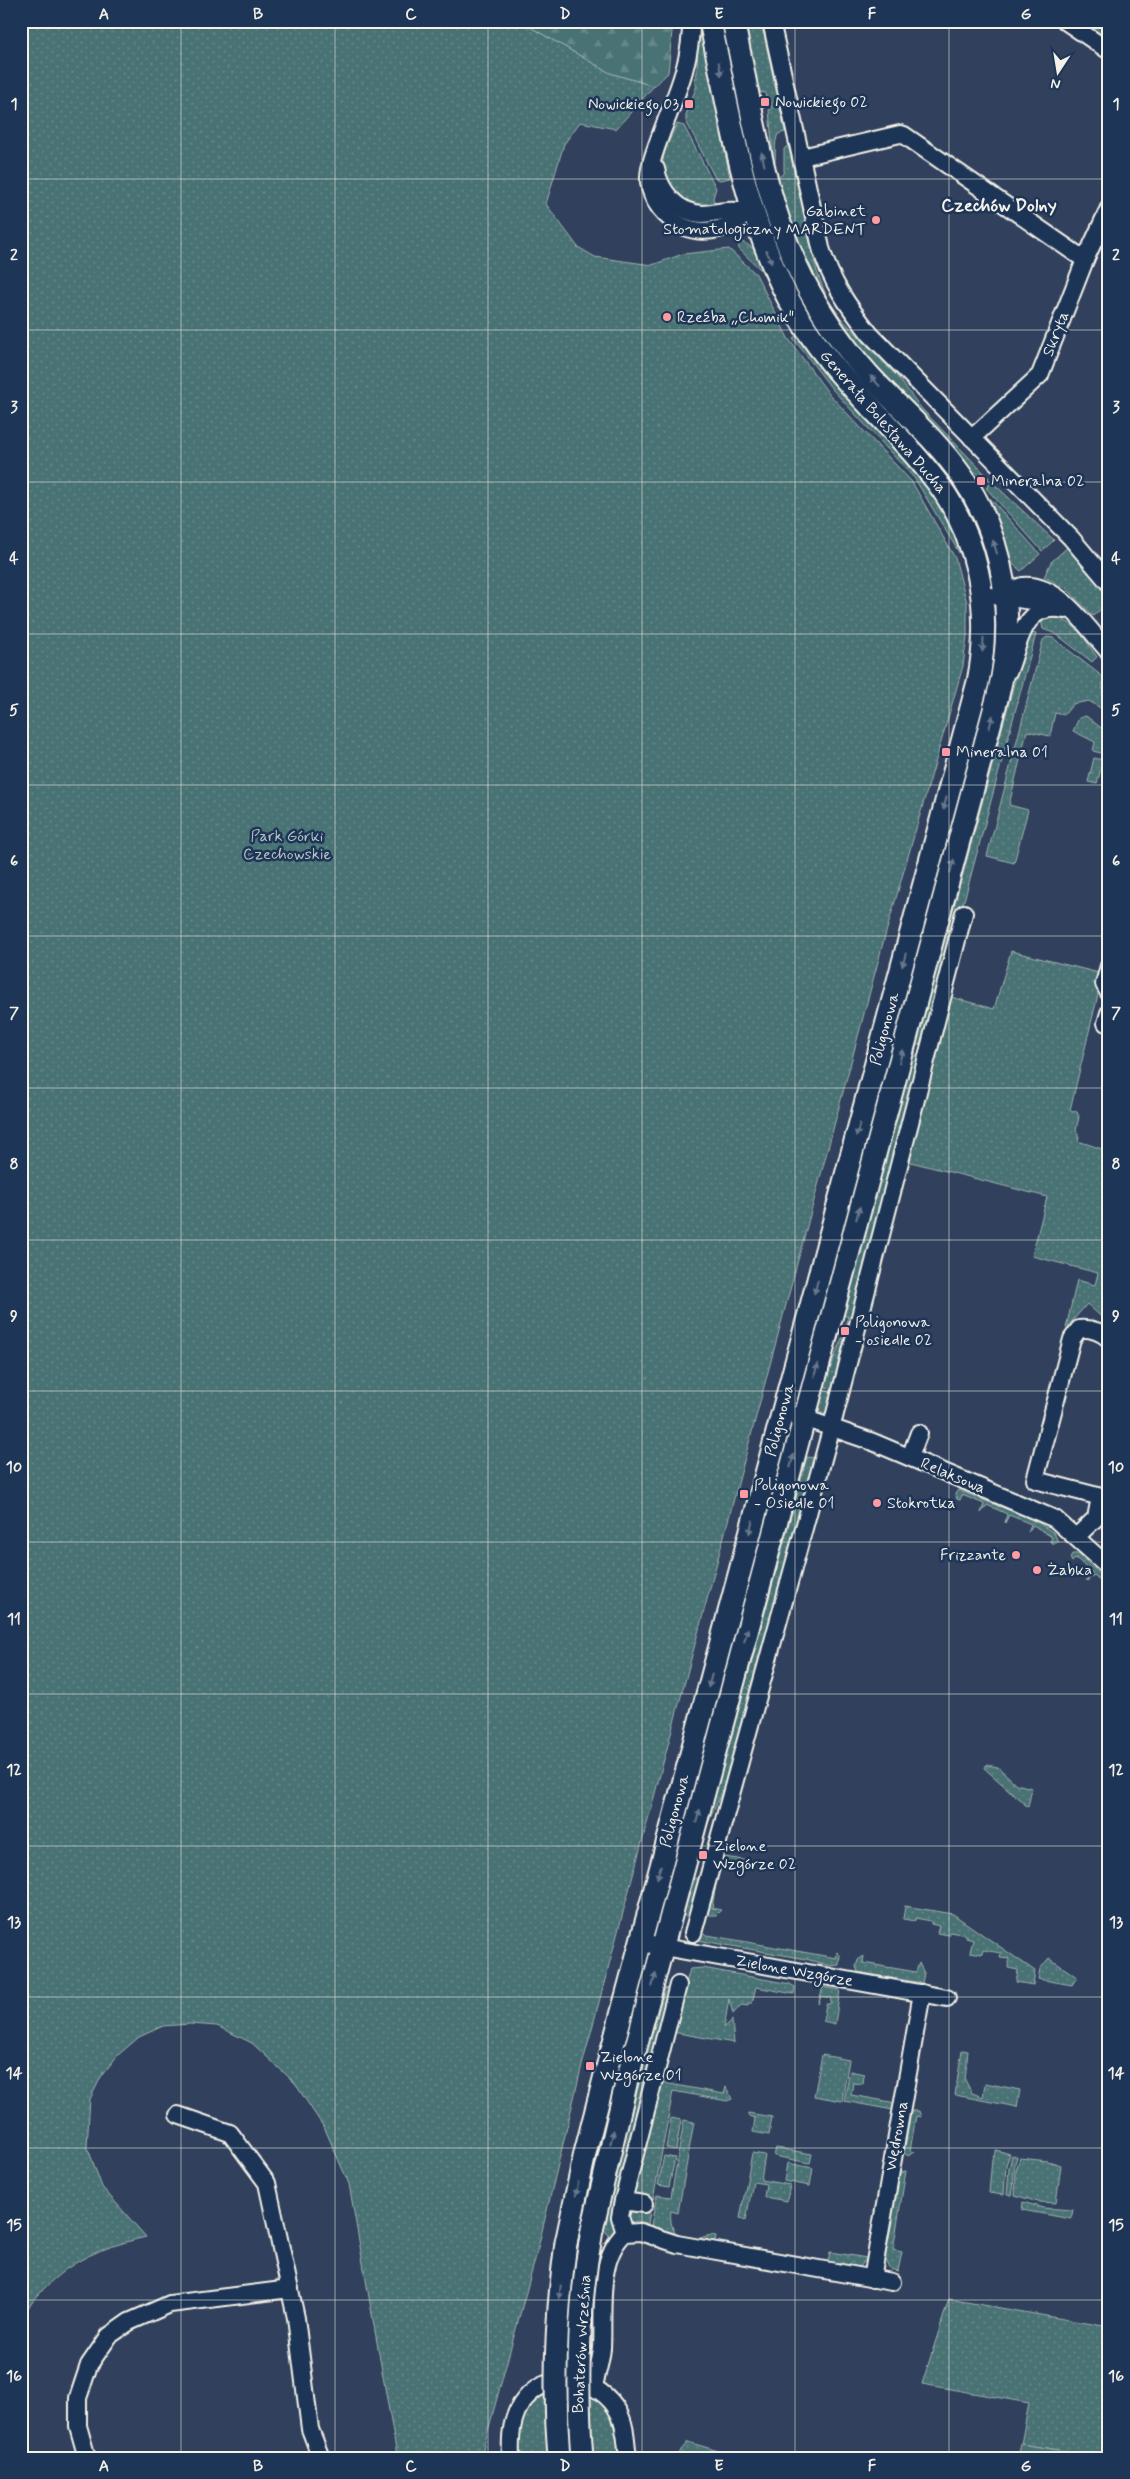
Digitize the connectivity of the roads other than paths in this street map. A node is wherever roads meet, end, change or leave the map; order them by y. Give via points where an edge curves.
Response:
1 (691, 21) edge
2 (710, 21) edge
3 (733, 21) edge
4 (771, 21) edge
5 (1065, 21) edge
6 (1109, 50) edge
7 (802, 157) junction
8 (774, 206) junction
9 (1109, 208) edge
10 (752, 211) junction
11 (1085, 260) junction
12 (972, 438) junction
13 (1109, 583) edge
14 (1006, 594) junction
15 (982, 596) junction
16 (1065, 610) junction
17 (1079, 620) junction
18 (1109, 652) edge
19 (998, 695) junction
20 (964, 913) dead end
21 (1109, 966) edge
22 (1109, 993) edge
23 (1109, 1339) edge
24 (782, 1413) junction
25 (804, 1417) junction
26 (831, 1426) junction
27 (919, 1433) dead end
28 (910, 1457) junction
29 (1104, 1498) edge
30 (1076, 1537) junction
31 (1109, 1567) edge
32 (693, 1934) dead end
33 (640, 1942) junction
34 (662, 1948) junction
35 (678, 1985) dead end
36 (922, 1994) junction
37 (948, 1998) dead end
38 (178, 2115) dead end
39 (623, 2201) junction
40 (644, 2204) dead end
41 (592, 2230) joint
42 (624, 2233) junction
43 (566, 2243) joint
44 (872, 2279) junction
45 (892, 2282) dead end
46 (290, 2289) junction
47 (594, 2386) junction
48 (87, 2458) edge
49 (321, 2458) edge
50 (511, 2458) edge
51 (559, 2458) edge
52 (582, 2458) edge
53 (628, 2458) edge

1 - 10 street via 686,67 653,156 649,181 653,196 662,211 686,227 711,230 731,226
2 -> 10 main road, Generała Bolesława Ducha
8 -> 3 main road, Generała Bolesława Ducha
4 - 7 street
5 - 6 street
7 - 11 street via 904,135
7 - 12 street via 826,265 843,300 870,334
8 - 10 street
14 -> 8 main road, Generała Bolesława Ducha via 996,549 969,488 943,452 837,335 802,278
9 - 11 street, Skryta
10 -> 15 main road, Generała Bolesława Ducha via 775,272 812,339 845,382 924,466 947,496 968,538
11 - 12 street, Skryta via 1040,376
12 - 13 street via 1071,538
14 - 15 street
14 - 16 street via 1020,600 1047,602
14 - 17 street via 1022,586 1043,588 1060,599
14 - 19 main road, Poligonowa via 1007,633
15 -> 24 main road, Poligonowa via 984,636 978,682
16 - 17 street
16 - 19 street via 1045,610 1025,625
17 - 18 street
25 -> 19 main road, Poligonowa
20 - 26 street
21 - 22 street via 1104,984
23 - 29 street via 1089,1328 1079,1328 1072,1339 1035,1480
24 - 25 street, Relaksowa
24 -> 33 main road, Poligonowa
25 - 26 street, Relaksowa
34 -> 25 main road, Poligonowa
26 - 28 street, Relaksowa
26 - 32 street
27 - 28 street
28 - 30 street, Relaksowa via 1054,1519
29 - 30 street via 1096,1518
30 - 31 street, Relaksowa
33 - 34 street, Zielone Wzgórze
33 -> 43 main road, Poligonowa via 587,2144
34 - 36 street, Zielone Wzgórze
41 -> 34 main road, Poligonowa
35 - 39 street
36 - 37 street, Zielone Wzgórze
36 - 44 street, Wędrowna
38 - 46 street via 230,2133 267,2183
39 - 40 street
39 - 42 street via 620,2217
41 - 52 main road, Bohaterów Września, bridge via 578,2355
42 - 44 street via 640,2232 677,2244
42 - 47 street via 613,2246 607,2265 602,2350
43 -> 51 main road, Bohaterów Września, bridge via 556,2358
44 - 45 street
46 - 48 street via 170,2304 129,2322 109,2336 89,2365 78,2398 78,2426
46 - 49 street via 310,2430
47 - 50 street via 558,2381 533,2391 518,2408 513,2421
47 - 53 street via 611,2401 619,2414

